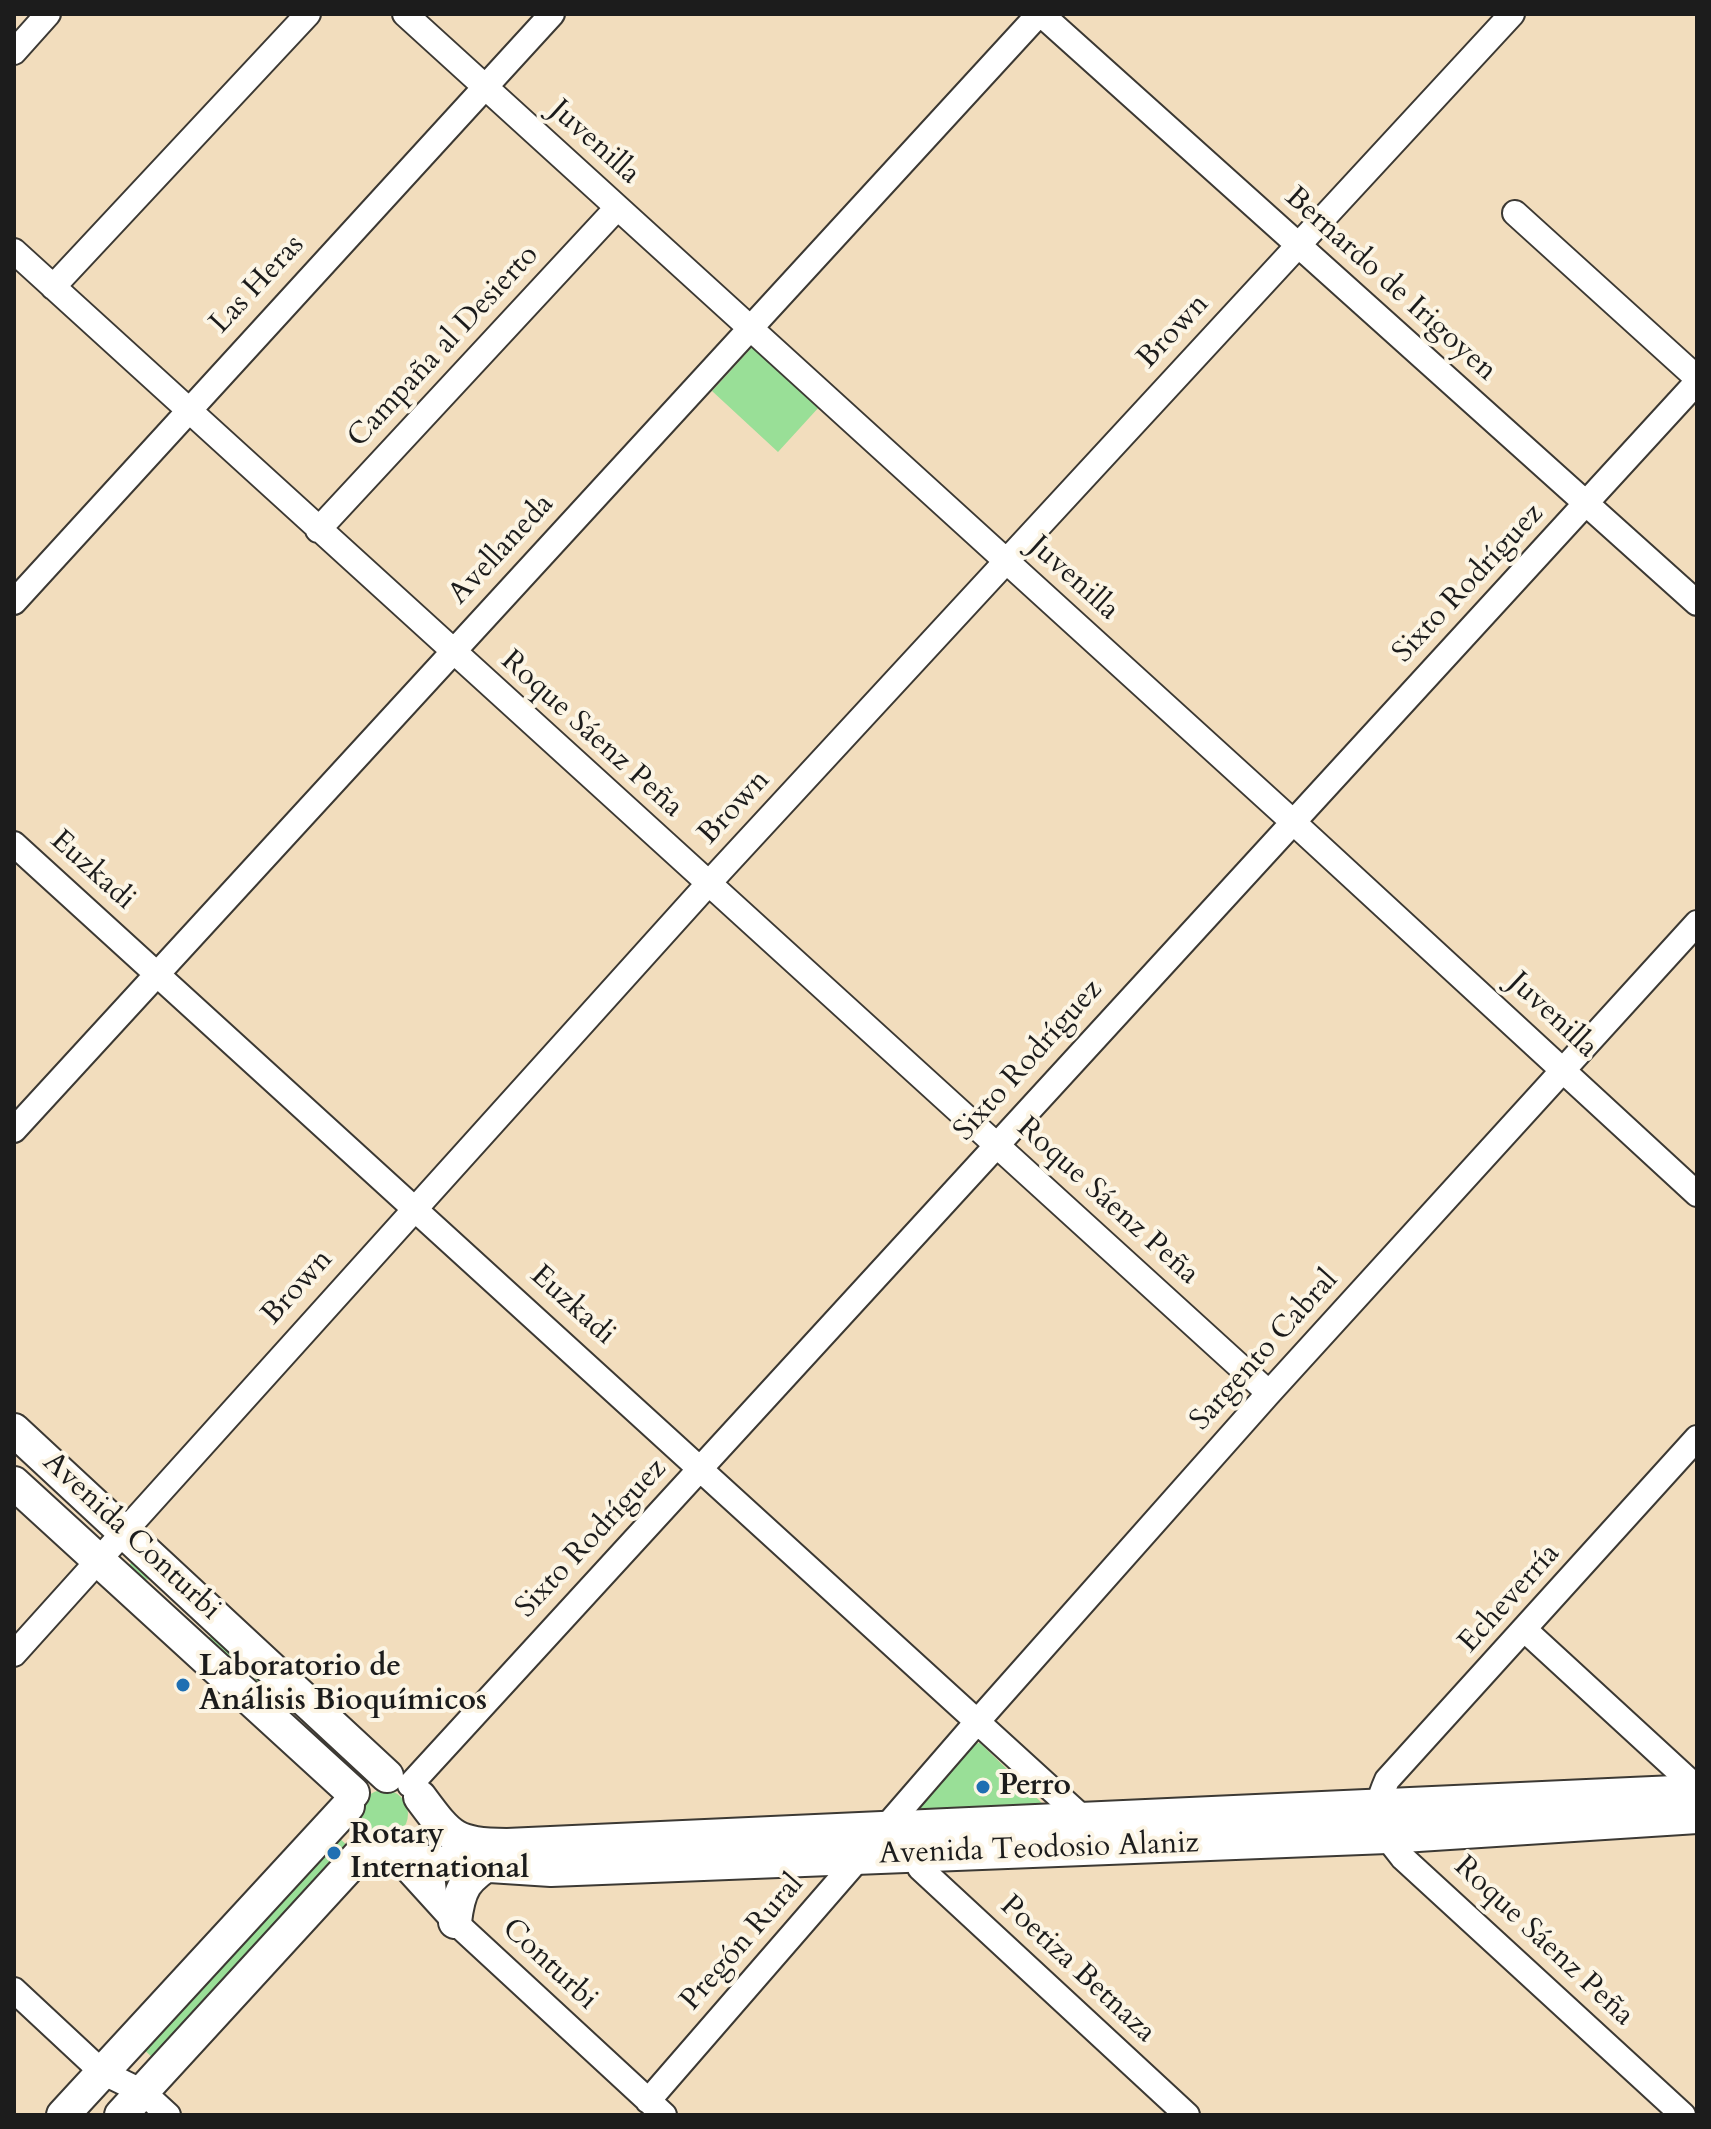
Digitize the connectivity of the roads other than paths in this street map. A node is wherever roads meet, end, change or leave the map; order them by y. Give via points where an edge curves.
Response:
1 (48, 14) edge
2 (308, 14) edge
3 (405, 14) edge
4 (552, 14) edge
5 (1040, 14) edge
6 (1512, 14) edge
7 (14, 52) edge
8 (485, 87) junction
9 (617, 208) junction
10 (1515, 213) dead end
11 (1297, 246) junction
12 (14, 251) edge
13 (53, 287) junction
14 (749, 329) junction
15 (1697, 380) edge
16 (187, 410) junction
17 (1587, 505) junction
18 (318, 530) junction
19 (1006, 561) junction
20 (14, 602) edge
21 (1697, 603) edge
22 (451, 652) junction
23 (1292, 821) junction
24 (14, 844) edge
25 (708, 884) junction
26 (1697, 923) edge
27 (156, 973) junction
28 (1565, 1072) junction
29 (14, 1130) edge
30 (996, 1145) junction
31 (1697, 1194) edge
32 (415, 1206) junction
33 (1269, 1393) junction
34 (14, 1430) edge
35 (1697, 1438) edge
36 (701, 1468) junction
37 (14, 1483) edge
38 (123, 1529) junction
39 (98, 1560) junction
40 (1525, 1630) junction
41 (14, 1654) edge
42 (977, 1722) junction
43 (1697, 1790) edge
44 (412, 1793) junction
45 (350, 1800) junction
46 (1376, 1805) junction
47 (1697, 1817) edge
48 (1084, 1819) junction
49 (903, 1837) junction
50 (1387, 1837) junction
51 (522, 1844) junction
52 (381, 1852) junction
53 (635, 1853) junction
54 (861, 1857) junction
55 (437, 1863) junction
56 (483, 1867) junction
57 (448, 1914) junction
58 (14, 1990) edge
59 (102, 2072) junction
60 (132, 2103) edge
61 (656, 2108) edge
62 (63, 2115) edge
63 (168, 2115) edge
64 (1187, 2115) edge
65 (1683, 2115) edge

1 - 7 street
2 - 13 street
3 - 8 street, Juvenilla
4 - 8 street, Las Heras
5 - 11 street, Bernardo de Irigoyen
5 - 14 street, Avellaneda
6 - 11 street, Brown
8 - 9 street, Juvenilla
8 - 16 street, Las Heras
9 - 14 street, Juvenilla
9 - 18 street, Campaña al Desierto
10 - 15 street
11 - 17 street, Bernardo de Irigoyen
11 - 19 street, Brown
12 - 13 street, Roque Sáenz Peña
13 - 16 street, Roque Sáenz Peña
14 - 19 street, Juvenilla
14 - 22 street, Avellaneda
15 - 17 street, Sixto Rodríguez
16 - 18 street, Roque Sáenz Peña
16 - 20 street, Las Heras
17 - 21 street, Bernardo de Irigoyen
17 - 23 street, Sixto Rodríguez
18 - 22 street, Roque Sáenz Peña
19 - 23 street, Juvenilla
19 - 25 street, Brown
22 - 25 street, Roque Sáenz Peña
22 - 27 street, Avellaneda
23 - 28 street, Juvenilla
23 - 30 street, Sixto Rodríguez
24 - 27 street, Euzkadi
25 - 30 street, Roque Sáenz Peña
25 - 32 street, Brown
26 - 28 street, Sargento Cabral
27 - 29 street, Avellaneda
27 - 32 street, Euzkadi
28 - 31 street, Juvenilla
28 - 33 street, Sargento Cabral
30 - 33 street, Roque Sáenz Peña
30 - 36 street, Sixto Rodríguez
32 - 36 street, Euzkadi
32 - 38 street, Brown
33 - 42 street, Sargento Cabral
34 - 38 main road, Avenida Conturbi
35 - 40 street, Echeverría
36 - 42 street, Euzkadi
36 - 44 street, Sixto Rodríguez
37 - 39 main road, Avenida Conturbi
38 - 39 street, Brown
38 - 44 main road, Avenida Conturbi
39 - 41 street, Brown
39 - 45 main road, Avenida Conturbi
40 - 43 street
40 - 46 street, Echeverría via 1387,1780
42 - 48 street, Euzkadi
42 - 49 street, Sargento Cabral
43 - 46 main road, Avenida Teodosio Alaniz
44 - 45 main road via 368,1780
44 - 51 main road, Avenida Teodosio Alaniz via 468,1844
44 - 52 main road via 424,1820 420,1831 404,1848
44 - 55 lane
45 - 52 main road via 348,1825
45 - 59 main road
46 - 48 main road, Avenida Teodosio Alaniz
46 - 50 street, Roque Sáenz Peña
47 - 50 main road, Avenida Teodosio Alaniz
48 - 49 main road, Avenida Teodosio Alaniz
49 - 50 main road, Avenida Teodosio Alaniz
49 - 53 main road, Avenida Teodosio Alaniz
49 - 54 main road, Avenida Teodosio Alaniz
49 - 64 street, Poetiza Betnaza via 920,1868
50 - 65 street, Roque Sáenz Peña via 1403,1858
51 - 53 main road, Avenida Teodosio Alaniz
51 - 56 main road
52 - 55 main road, Avenida Teodosio Alaniz
52 - 57 street, Conturbi
52 - 60 main road
53 - 54 main road, Avenida Teodosio Alaniz
53 - 56 main road, Avenida Teodosio Alaniz via 551,1870
54 - 61 street, Pregón Rural
55 - 56 main road, Avenida Teodosio Alaniz
55 - 57 lane
56 - 57 main road via 466,1881
57 - 61 street, Conturbi
58 - 59 street
59 - 60 street
59 - 62 main road
60 - 63 street

